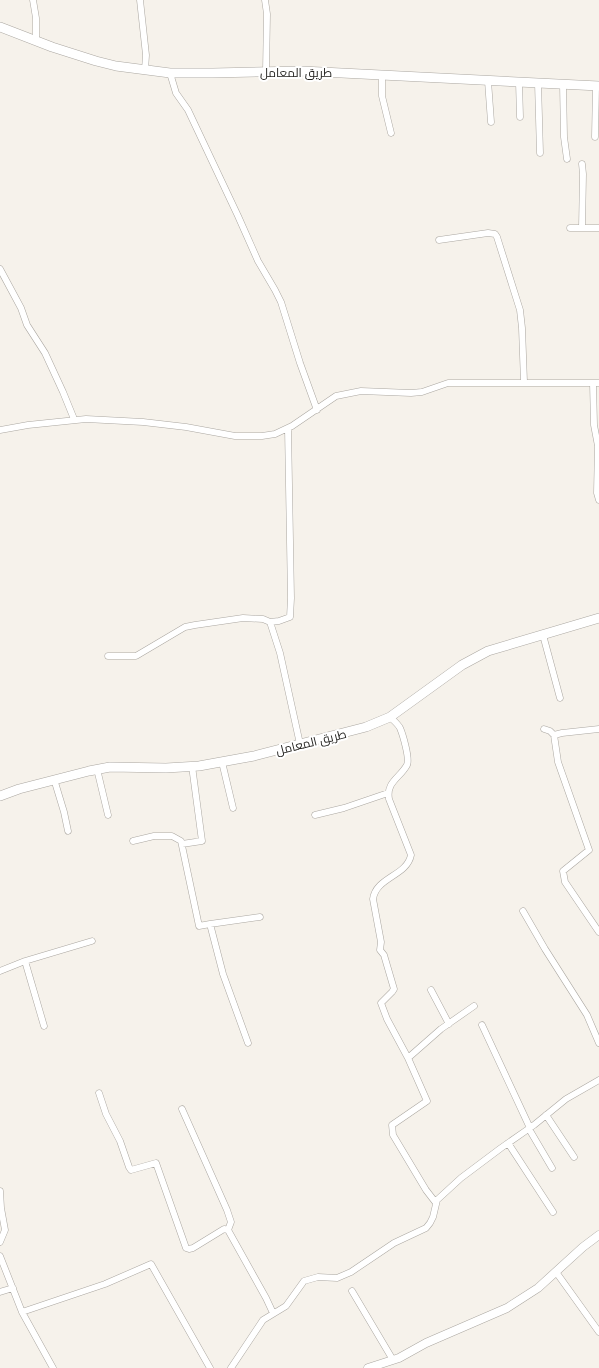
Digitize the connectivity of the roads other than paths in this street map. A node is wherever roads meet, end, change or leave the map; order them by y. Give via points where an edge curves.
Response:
1 (33, 0) edge
2 (140, 0) edge
3 (265, 0) edge
4 (0, 27) edge
5 (36, 40) junction
6 (145, 70) junction
7 (266, 72) junction
8 (170, 73) junction
9 (382, 75) junction
10 (488, 81) junction
11 (519, 82) junction
12 (538, 83) junction
13 (563, 84) junction
14 (597, 86) edge
15 (520, 117) dead end
16 (491, 122) dead end
17 (391, 133) dead end
18 (594, 137) dead end
19 (540, 153) dead end
20 (567, 158) dead end
21 (582, 164) dead end
22 (570, 228) dead end
23 (582, 228) junction
24 (599, 228) edge
25 (439, 240) dead end
26 (0, 269) edge
27 (524, 382) junction
28 (596, 383) edge
29 (317, 410) junction
30 (74, 419) junction
31 (288, 428) junction
32 (0, 430) edge
33 (599, 500) edge
34 (599, 618) edge
35 (270, 622) junction
36 (543, 635) junction
37 (108, 656) dead end
38 (560, 698) dead end
39 (390, 717) junction
40 (544, 729) dead end
41 (599, 729) edge
42 (554, 735) junction
43 (300, 744) junction
44 (222, 762) junction
45 (192, 766) junction
46 (97, 769) junction
47 (54, 779) junction
48 (388, 793) junction
49 (0, 796) edge
50 (233, 808) dead end
51 (108, 815) dead end
52 (315, 815) dead end
53 (68, 832) dead end
54 (133, 841) dead end
55 (182, 844) junction
56 (523, 910) dead end
57 (260, 917) dead end
58 (210, 924) junction
59 (599, 932) edge
60 (92, 941) dead end
61 (25, 961) junction
62 (0, 971) edge
63 (431, 990) dead end
64 (474, 1006) dead end
65 (449, 1024) junction
66 (482, 1025) dead end
67 (44, 1026) dead end
68 (248, 1043) dead end
69 (599, 1043) edge
70 (408, 1058) junction
71 (599, 1080) edge
72 (99, 1093) dead end
73 (182, 1109) dead end
74 (546, 1115) junction
75 (529, 1128) junction
76 (508, 1143) junction
77 (574, 1157) dead end
78 (552, 1168) dead end
79 (0, 1191) edge
80 (436, 1203) junction
81 (553, 1212) dead end
82 (228, 1230) junction
83 (599, 1235) edge
84 (0, 1242) edge
85 (0, 1256) edge
86 (556, 1272) junction
87 (13, 1288) junction
88 (352, 1291) dead end
89 (0, 1292) edge
90 (22, 1312) junction
91 (273, 1313) junction
92 (599, 1332) edge
93 (392, 1360) junction
94 (53, 1368) edge
95 (210, 1368) edge
96 (231, 1368) edge
97 (368, 1368) edge

1 - 5 street
2 - 6 street via 146,55
3 - 7 street
4 - 5 main road, طريق المعامل
5 - 6 main road, طريق المعامل via 96,61
6 - 8 main road, طريق المعامل
7 - 8 main road, طريق المعامل
7 - 9 main road, طريق المعامل
8 - 29 street via 176,93 188,110 258,261 281,302
9 - 10 main road, طريق المعامل
9 - 17 street via 382,96
10 - 11 main road, طريق المعامل
10 - 16 street
11 - 12 main road, طريق المعامل
11 - 15 street
12 - 13 main road, طريق المعامل
12 - 19 street
13 - 14 main road, طريق المعامل
13 - 20 street
14 - 18 street
21 - 23 street
22 - 23 street
23 - 24 street
25 - 27 street via 488,233 497,237 520,310
26 - 30 street via 27,325 52,366
27 - 28 street
27 - 29 street via 448,383 411,393 361,391 336,396
28 - 33 street via 594,425 598,446
29 - 31 street
30 - 31 street via 141,422 235,436 275,434
30 - 32 street
31 - 35 street via 290,617
34 - 36 main road, طريق المعامل
35 - 37 street via 243,618 195,624 185,627 136,656
35 - 43 street via 280,653
36 - 38 street
36 - 39 main road, طريق المعامل via 488,651 462,665
39 - 43 main road, طريق المعامل via 366,728
39 - 48 street via 400,727 409,759 389,787
40 - 42 street via 550,730
41 - 42 street
42 - 59 street via 558,762 589,850 563,871 565,882
43 - 44 main road, طريق المعامل
44 - 45 main road, طريق المعامل
44 - 50 street
45 - 46 main road, طريق المعامل
45 - 55 street via 202,841
46 - 47 main road, طريق المعامل
46 - 51 street
47 - 49 main road, طريق المعامل
47 - 53 street
48 - 52 street
48 - 70 street via 411,855 405,866 374,892 373,906 381,942 380,950 384,955 394,989 381,1003
54 - 55 street via 154,836 172,836
55 - 58 street via 198,926
56 - 69 street via 587,1015
57 - 58 street
58 - 68 street via 223,974
60 - 61 street
61 - 62 street
61 - 67 street
63 - 65 street
64 - 65 street
65 - 70 street
66 - 75 street
70 - 80 street via 427,1102 392,1125 393,1135
71 - 74 street via 566,1099
72 - 82 street via 129,1167 132,1170 156,1162 186,1248 193,1248 224,1229
73 - 82 street via 227,1210 231,1222
74 - 75 street
74 - 77 street
75 - 76 street
75 - 78 street
76 - 80 street via 461,1178
76 - 81 street
79 - 84 street via 5,1230
80 - 91 street via 426,1228 394,1243 351,1272 337,1278 318,1277 300,1284 286,1306
82 - 91 street
83 - 86 street
85 - 87 street
86 - 92 street
86 - 93 street via 538,1288 507,1308
87 - 89 street
87 - 90 street
88 - 93 street
90 - 94 street
90 - 95 street via 105,1284 151,1264
91 - 96 street via 263,1320
93 - 97 street

